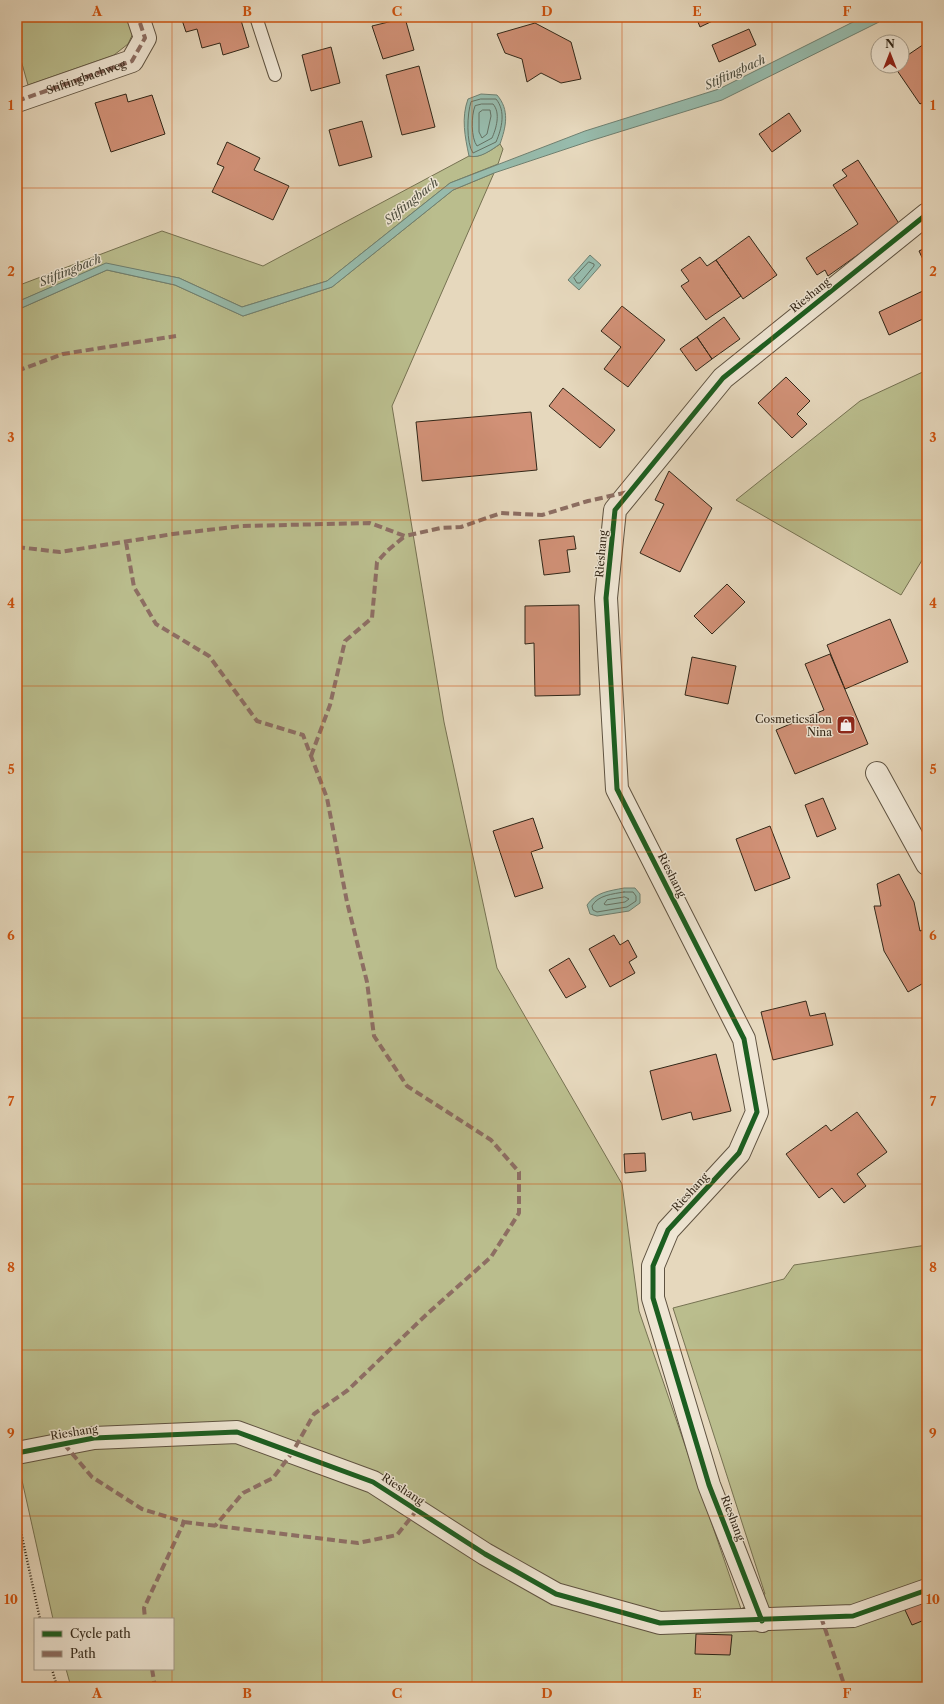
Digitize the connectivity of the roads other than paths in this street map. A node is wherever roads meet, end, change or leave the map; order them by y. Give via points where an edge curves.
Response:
1 (138, 17) edge
2 (256, 17) edge
3 (275, 75) dead end
4 (17, 101) edge
5 (927, 214) edge
6 (877, 773) dead end
7 (927, 864) edge
8 (17, 1453) edge
9 (927, 1590) edge
10 (762, 1621) junction

1 - 4 street, Stiftingbachweg via 145,38 132,61
2 - 3 lane
5 - 10 street, Rieshang via 723,378 615,510 606,598 617,789 744,1039 757,1112 739,1153 668,1230 653,1266 653,1298 709,1485
6 - 7 street
8 - 10 street, Rieshang via 94,1438 237,1432 373,1482 485,1554 556,1594 660,1623
9 - 10 street, Rieshang via 852,1616

